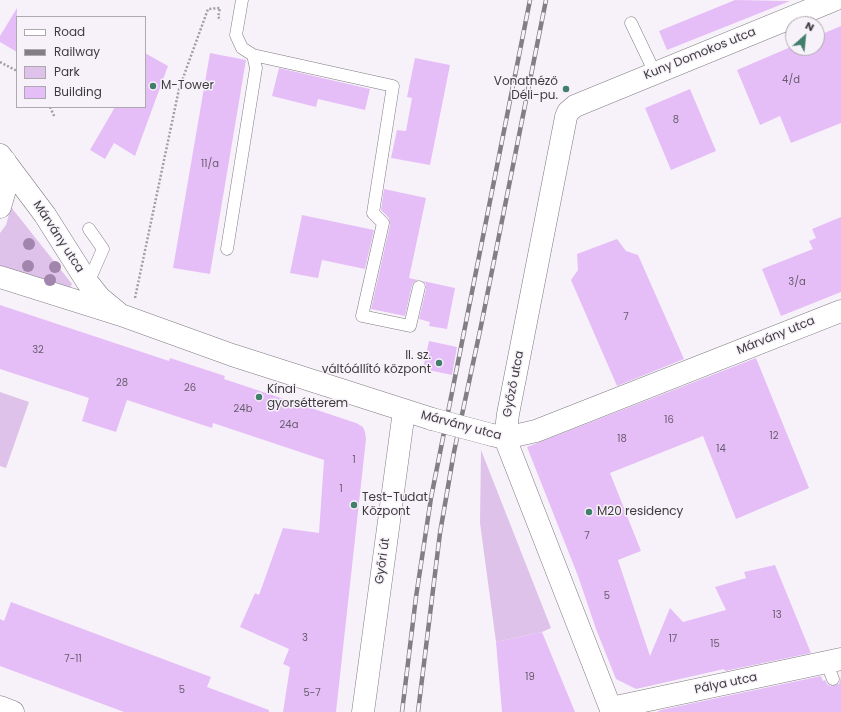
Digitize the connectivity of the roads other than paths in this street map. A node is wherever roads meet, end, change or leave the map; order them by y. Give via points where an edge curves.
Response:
1 (242, 0) edge
2 (834, 0) edge
3 (631, 23) dead end
4 (252, 55) junction
5 (655, 73) junction
6 (568, 112) joint
7 (2, 158) edge
8 (0, 207) edge
9 (89, 229) dead end
10 (227, 249) dead end
11 (0, 277) edge
12 (88, 283) junction
13 (419, 287) dead end
14 (841, 311) edge
15 (121, 315) junction
16 (404, 411) junction
17 (498, 436) junction
18 (834, 667) edge
19 (0, 707) edge
20 (612, 710) edge
21 (13, 712) edge
22 (363, 712) edge

1 - 4 lane via 236,35 242,48
2 - 5 street, Kuny Domokos utca
3 - 5 lane
4 - 10 lane via 256,68
4 - 13 lane via 393,86 373,213 383,223 362,316 410,326
5 - 6 street, Kuny Domokos utca via 575,106
6 - 17 street, Győző utca via 508,414
7 - 8 street via 7,183
7 - 12 street, Márvány utca via 45,215
9 - 12 lane via 103,249
11 - 15 street, Márvány utca
12 - 15 street, Márvány utca via 100,298
14 - 17 street, Márvány utca via 536,431
15 - 16 street, Márvány utca via 232,355
16 - 17 street, Márvány utca, bridge
16 - 22 street, Győri út
17 - 20 street, Győző utca
18 - 20 street, Pálya utca
19 - 21 street

